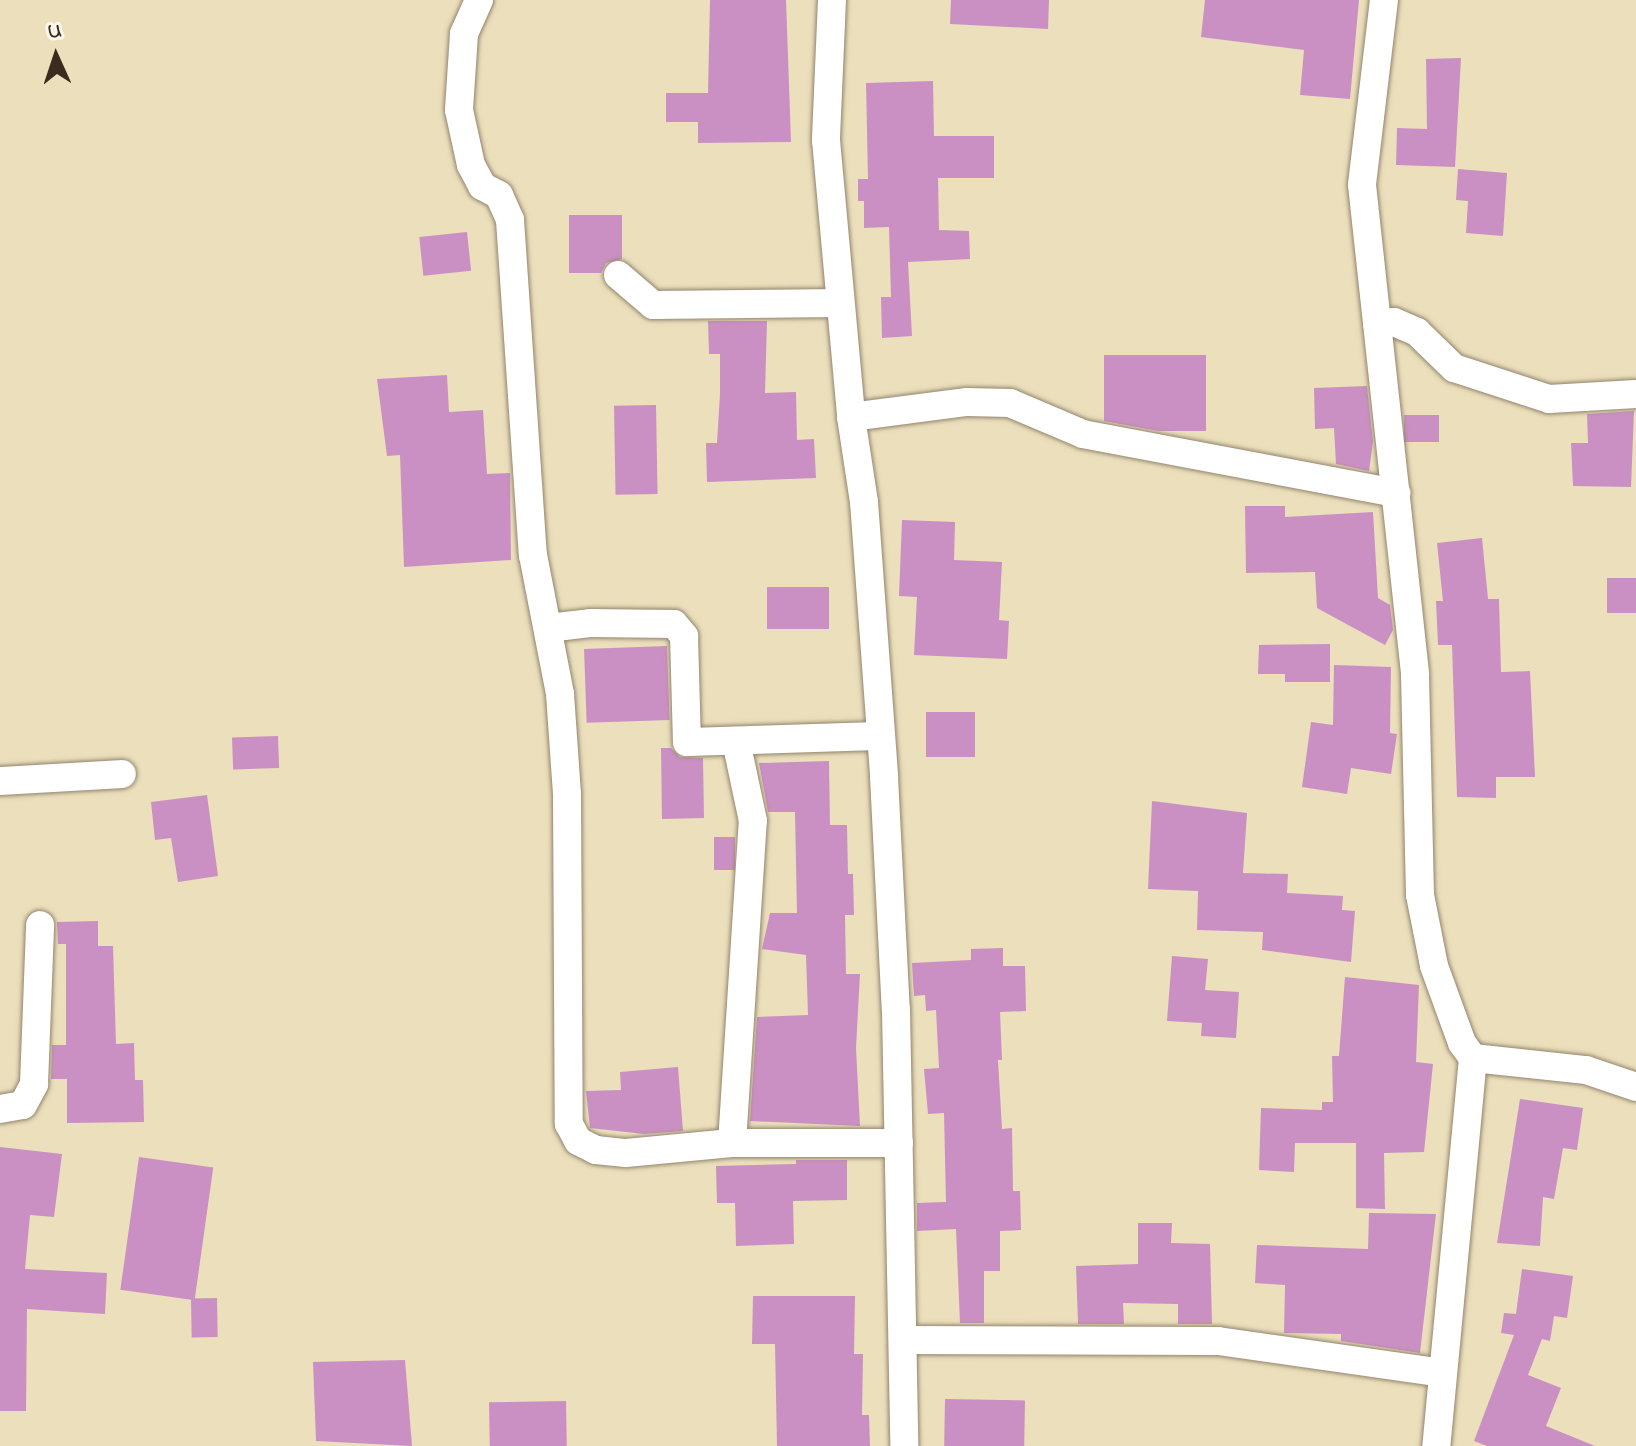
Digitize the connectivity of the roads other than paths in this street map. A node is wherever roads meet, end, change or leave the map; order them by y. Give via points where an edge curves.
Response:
1 (479, 0) edge
2 (832, 0) edge
3 (1384, 0) edge
4 (618, 275) dead end
5 (840, 303) junction
6 (1377, 323) junction
7 (1636, 394) edge
8 (851, 417) junction
9 (1396, 493) junction
10 (548, 628) junction
11 (879, 736) junction
12 (736, 741) junction
13 (122, 774) dead end
14 (0, 781) edge
15 (40, 925) dead end
16 (1473, 1058) junction
17 (1636, 1087) edge
18 (0, 1109) edge
19 (732, 1143) junction
20 (899, 1143) junction
21 (903, 1340) junction
22 (1443, 1373) junction
23 (904, 1446) edge
24 (1436, 1446) edge

1 - 10 street via 464,34 459,110 471,165 482,186 499,195 510,220 533,555
2 - 5 street via 826,140
3 - 6 street via 1362,185
4 - 5 street via 653,305
5 - 8 street
6 - 7 street via 1394,322 1417,332 1454,368 1522,392 1549,399
6 - 9 street
8 - 9 street via 967,402 1010,403 1083,434
8 - 11 street via 864,502
9 - 16 street via 1415,675 1420,895 1434,966 1462,1043
10 - 12 street via 674,624 684,636 687,742
10 - 19 street via 560,694 567,794 569,1124 578,1141 596,1150 626,1153
11 - 12 street
11 - 20 street
12 - 19 street via 753,821
13 - 14 street
15 - 18 street via 34,1084 23,1105
16 - 17 street via 1586,1070
16 - 22 street
19 - 20 street
20 - 21 street
21 - 22 street via 1218,1341
21 - 23 street
22 - 24 street

